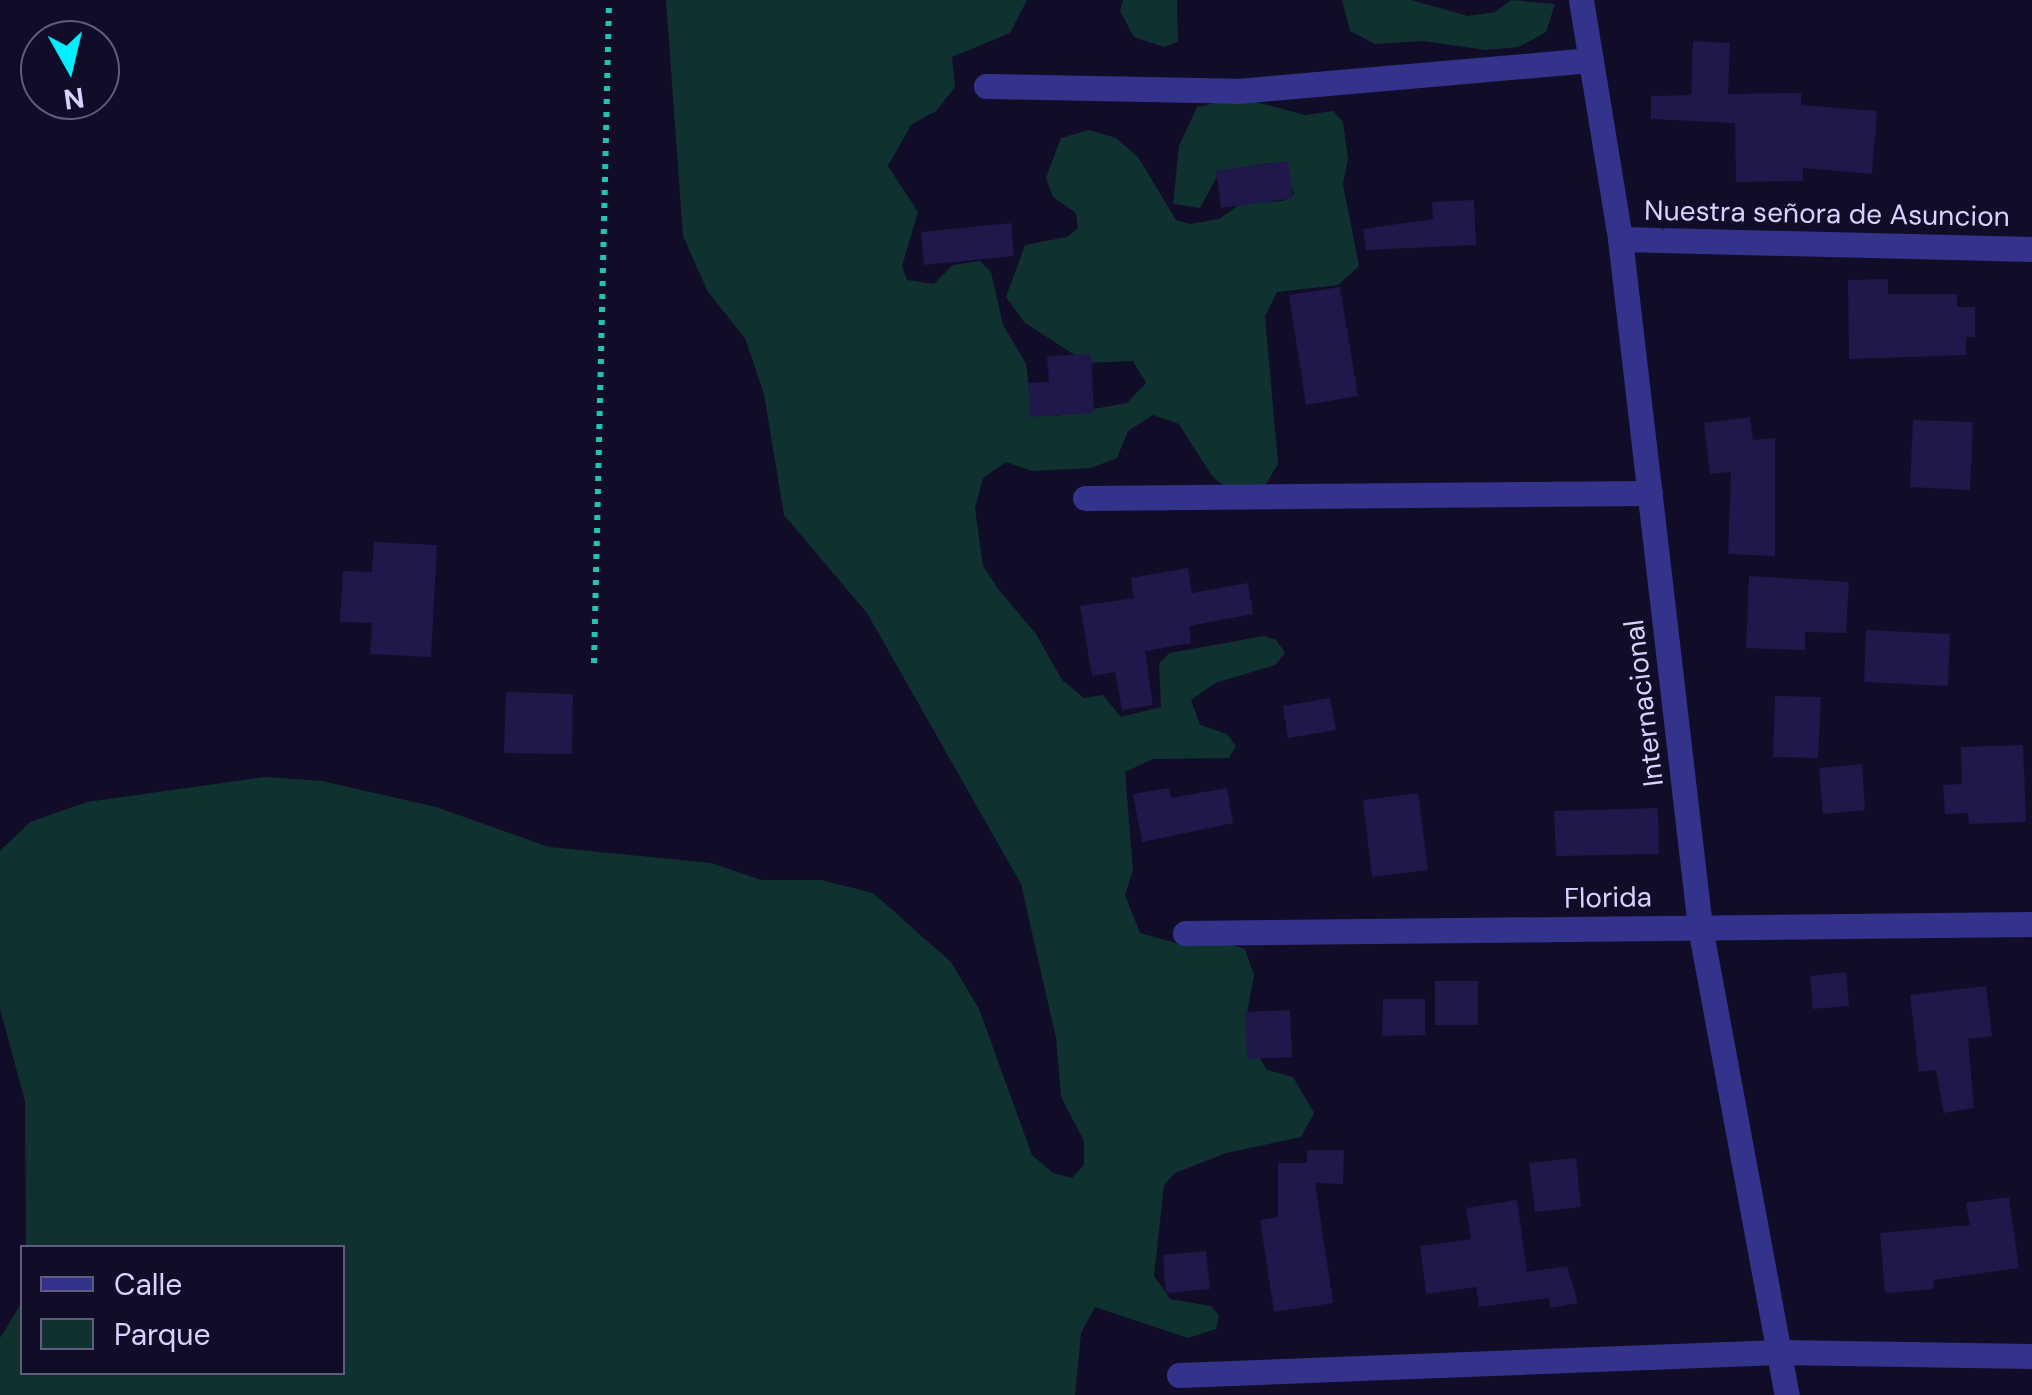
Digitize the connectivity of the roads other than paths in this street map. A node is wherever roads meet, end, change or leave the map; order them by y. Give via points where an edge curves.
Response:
1 (1581, 0) edge
2 (1591, 60) junction
3 (986, 86) dead end
4 (1620, 239) junction
5 (2032, 248) edge
6 (1650, 493) junction
7 (1085, 498) dead end
8 (2032, 924) edge
9 (1700, 927) junction
10 (1185, 932) dead end
11 (1780, 1352) junction
12 (2032, 1356) edge
13 (1179, 1375) dead end
14 (1787, 1395) edge

1 - 2 street, Internacional
2 - 3 street via 1238,91
2 - 4 street, Internacional
4 - 5 street, Nuestra señora de Asuncion
4 - 6 street, Internacional
6 - 7 street
6 - 9 street, Internacional
8 - 9 street, Florida
9 - 10 street, Florida
9 - 11 street, Internacional
11 - 12 street
11 - 13 street
11 - 14 street, Internacional

